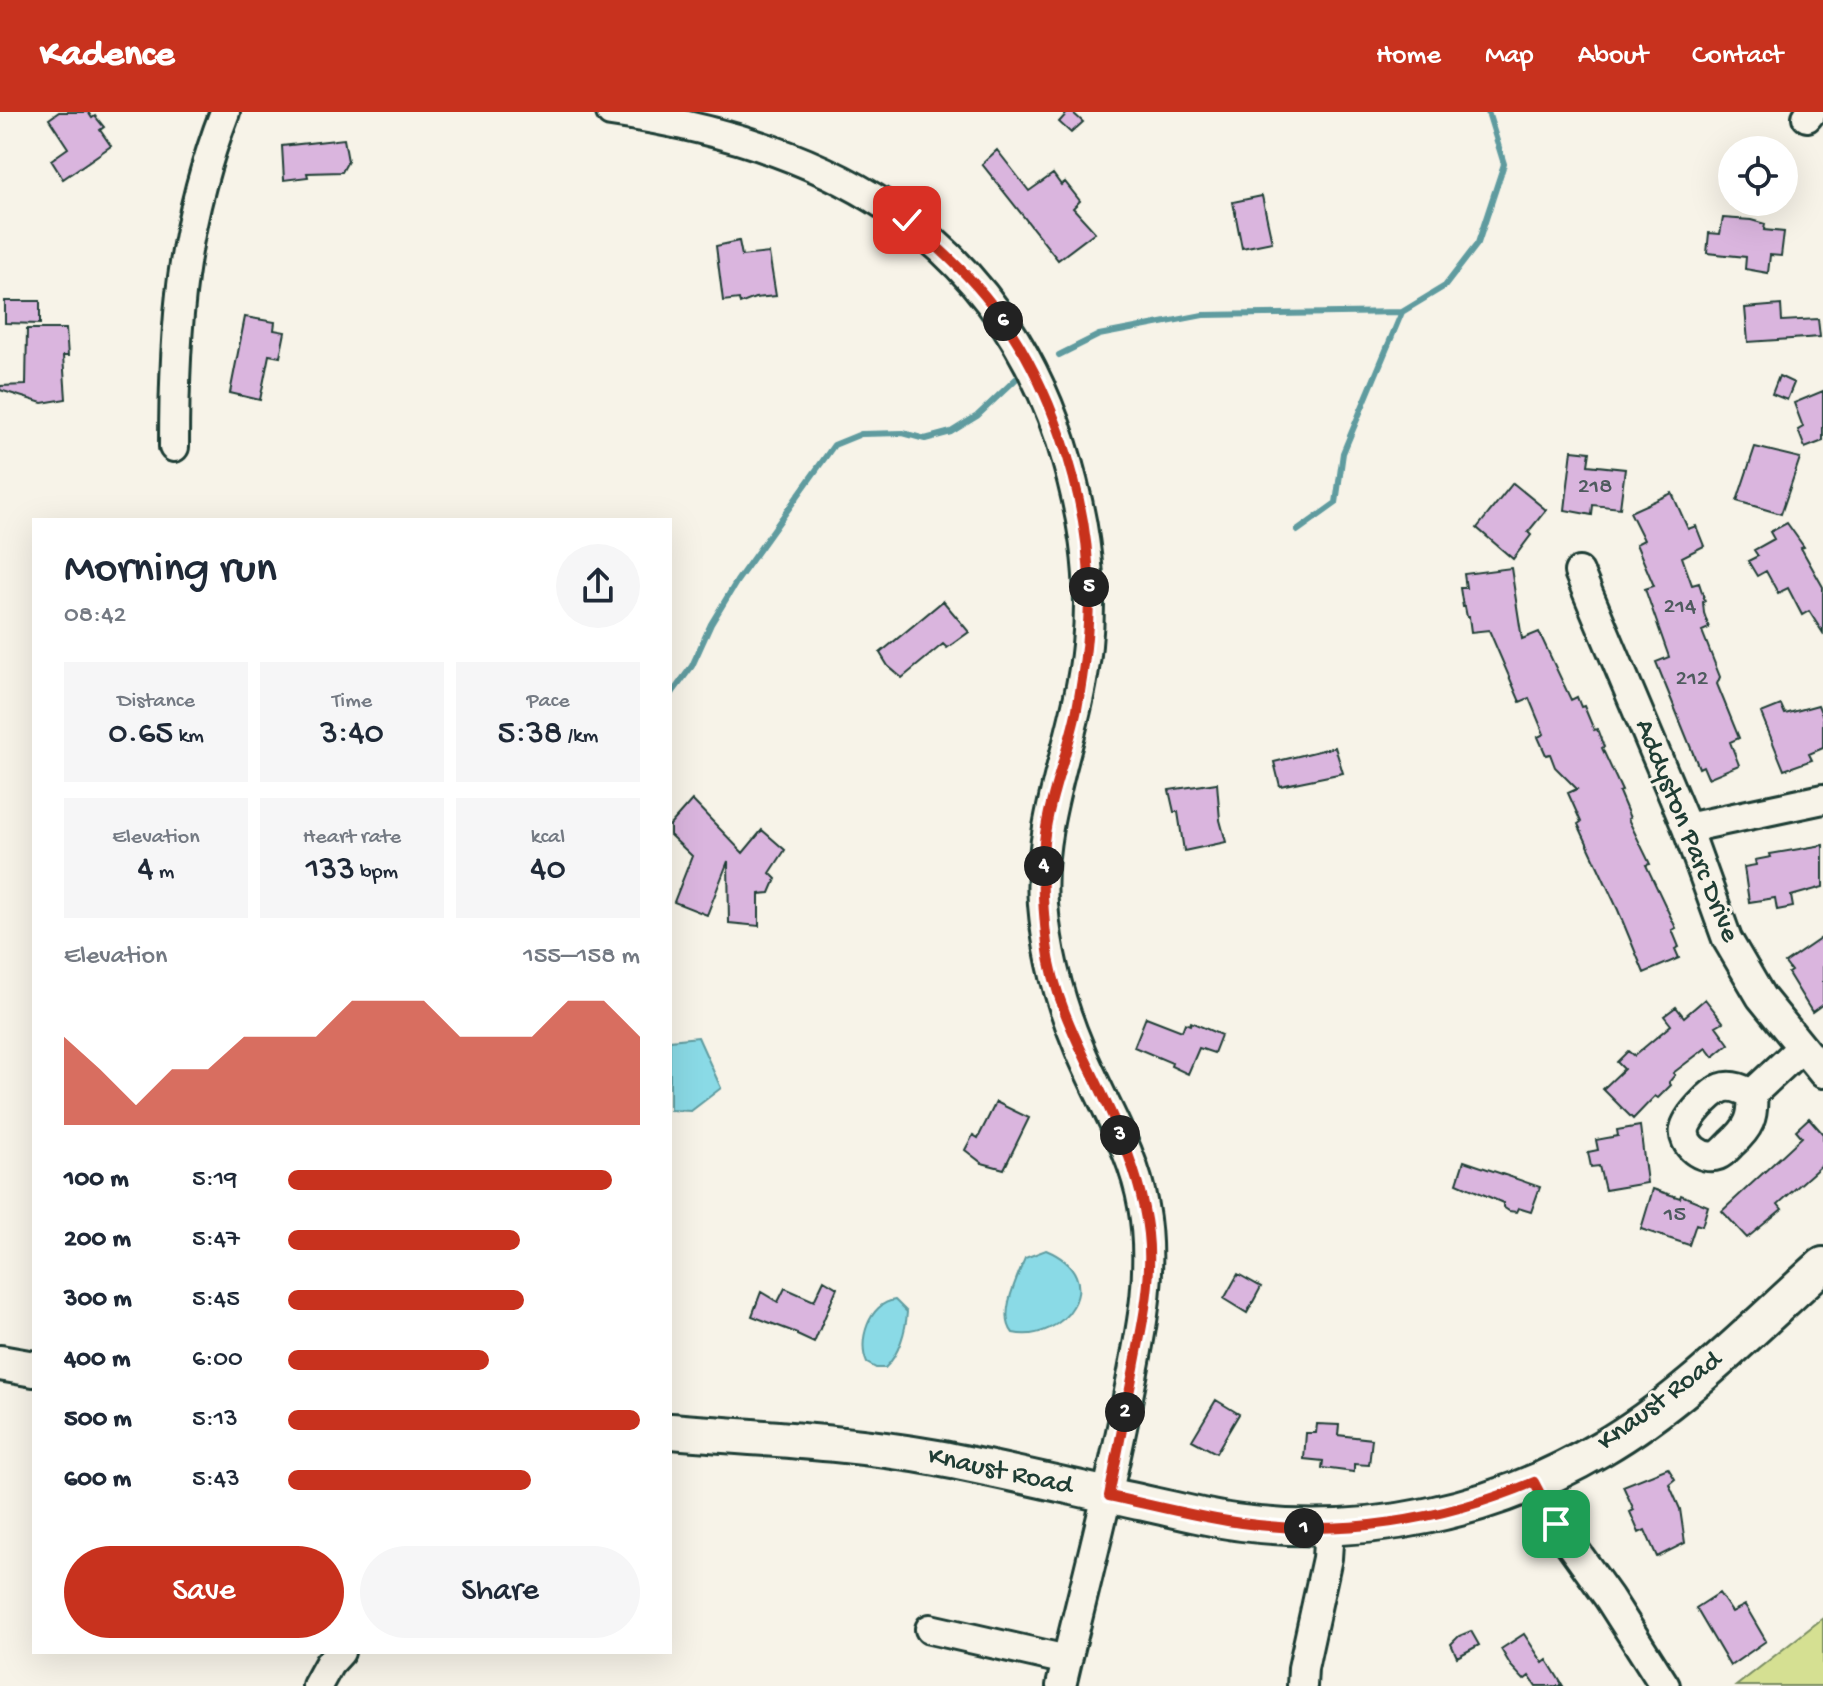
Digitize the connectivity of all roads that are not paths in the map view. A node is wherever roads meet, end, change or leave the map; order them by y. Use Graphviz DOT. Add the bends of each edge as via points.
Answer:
graph roads {
  1 [pos="225,112"];
  2 [pos="611,112"];
  3 [pos="174,447"];
  4 [pos="1579,572"];
  5 [pos="1823,799"];
  6 [pos="1687,828"];
  7 [pos="1801,1048"];
  8 [pos="1823,1073"];
  9 [pos="1752,1094"];
  10 [pos="1823,1265"];
  11 [pos="0,1363"];
  12 [pos="32,1369"];
  13 [pos="672,1431"];
  14 [pos="1534,1482"];
  15 [pos="1109,1496"];
  16 [pos="1329,1528"];
  17 [pos="930,1629"];
  18 [pos="338,1654"];
  19 [pos="1064,1673"];
  20 [pos="317,1686"];
  21 [pos="1302,1686"];
  22 [pos="1665,1686"];
  1 -- 3 [label="street" via="190,226 178,306"];
  2 -- 15 [label="street" via="743,138 800,158 907,220 986,297 1020,344 1053,416 1084,525 1089,592 1076,712 1044,840 1047,946 1079,1049 1127,1152 1143,1203 1150,1265"];
  4 -- 6 [label="street, Addyston Parc Drive"];
  5 -- 6 [label="street"];
  6 -- 7 [label="street, Addyston Parc Drive" via="1727,939 1761,997"];
  7 -- 8 [label="street, Addyston Parc Drive"];
  7 -- 9 [label="street"];
  10 -- 14 [label="main road, Knaust Road" via="1639,1425"];
  11 -- 12 [label="main road"];
  13 -- 15 [label="main road, Knaust Road" via="876,1448"];
  14 -- 16 [label="main road, Knaust Road" via="1444,1512"];
  14 -- 22 [label="street" via="1556,1524"];
  15 -- 16 [label="main road, Knaust Road" via="1241,1523"];
  15 -- 19 [label="street"];
  16 -- 21 [label="street"];
  17 -- 19 [label="street"];
  18 -- 20 [label="street"];
}
